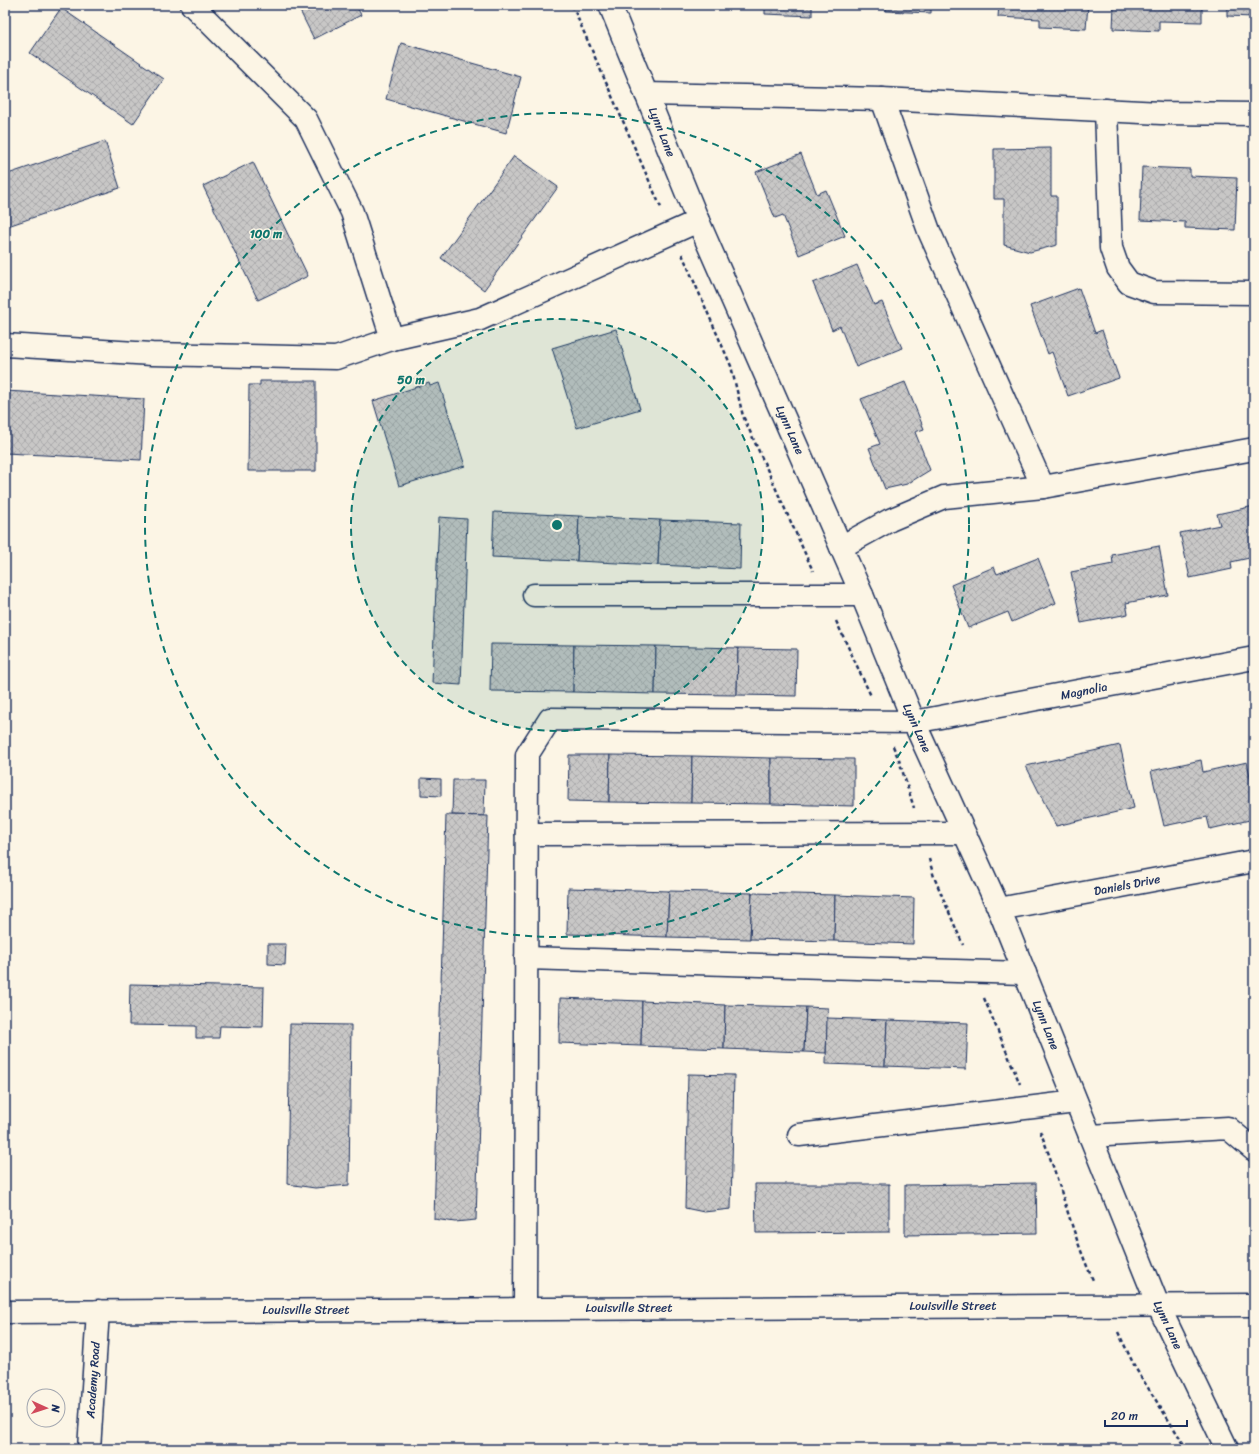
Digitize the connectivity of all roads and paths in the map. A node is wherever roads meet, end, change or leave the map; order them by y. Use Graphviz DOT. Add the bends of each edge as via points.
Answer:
graph roads {
  1 [pos="192,5"];
  2 [pos="610,5"];
  3 [pos="646,94"];
  4 [pos="882,99"];
  5 [pos="1106,110"];
  6 [pos="1254,114"];
  7 [pos="698,221"];
  8 [pos="1254,293"];
  9 [pos="392,339"];
  10 [pos="5,345"];
  11 [pos="1254,449"];
  12 [pos="1043,487"];
  13 [pos="841,547"];
  14 [pos="534,595"];
  15 [pos="862,595"];
  16 [pos="1254,658"];
  17 [pos="914,722"];
  18 [pos="964,833"];
  19 [pos="527,834"];
  20 [pos="1254,861"];
  21 [pos="999,909"];
  22 [pos="526,958"];
  23 [pos="1025,973"];
  24 [pos="1076,1102"];
  25 [pos="799,1135"];
  26 [pos="1090,1136"];
  27 [pos="1254,1150"];
  28 [pos="1158,1305"];
  29 [pos="1254,1305"];
  30 [pos="525,1309"];
  31 [pos="98,1311"];
  32 [pos="5,1312"];
  33 [pos="89,1449"];
  34 [pos="1227,1449"];
  1 -- 9 [label="street" via="306,119 352,212"];
  2 -- 3 [label="street, Lynn Lane"];
  3 -- 4 [label="street"];
  3 -- 7 [label="street, Lynn Lane"];
  4 -- 5 [label="street"];
  4 -- 12 [label="street" via="929,231"];
  5 -- 6 [label="street"];
  5 -- 8 [label="street" via="1111,248 1118,268 1129,283 1154,292"];
  7 -- 9 [label="street" via="480,319"];
  7 -- 13 [label="street, Lynn Lane"];
  9 -- 10 [label="street" via="336,358 152,354"];
  11 -- 12 [label="street"];
  12 -- 13 [label="street" via="944,497 890,520"];
  13 -- 15 [label="street, Lynn Lane"];
  14 -- 15 [label="street"];
  15 -- 17 [label="street, Lynn Lane"];
  16 -- 17 [label="street, Magnolia"];
  17 -- 18 [label="street, Lynn Lane"];
  17 -- 19 [label="street, Magnolia" via="550,720 527,755"];
  18 -- 19 [label="street"];
  18 -- 21 [label="street, Lynn Lane"];
  19 -- 22 [label="street"];
  20 -- 21 [label="street, Daniels Drive"];
  21 -- 23 [label="street, Lynn Lane"];
  22 -- 23 [label="street"];
  22 -- 30 [label="street"];
  23 -- 24 [label="street, Lynn Lane"];
  24 -- 25 [label="street"];
  24 -- 26 [label="street, Lynn Lane"];
  26 -- 27 [label="street" via="1228,1128"];
  26 -- 28 [label="street, Lynn Lane"];
  28 -- 29 [label="street, Louisville Street"];
  28 -- 30 [label="street, Louisville Street"];
  28 -- 34 [label="street, Lynn Lane"];
  30 -- 31 [label="street, Louisville Street"];
  31 -- 32 [label="street, Louisville Street"];
  31 -- 33 [label="street, Academy Road"];
}
